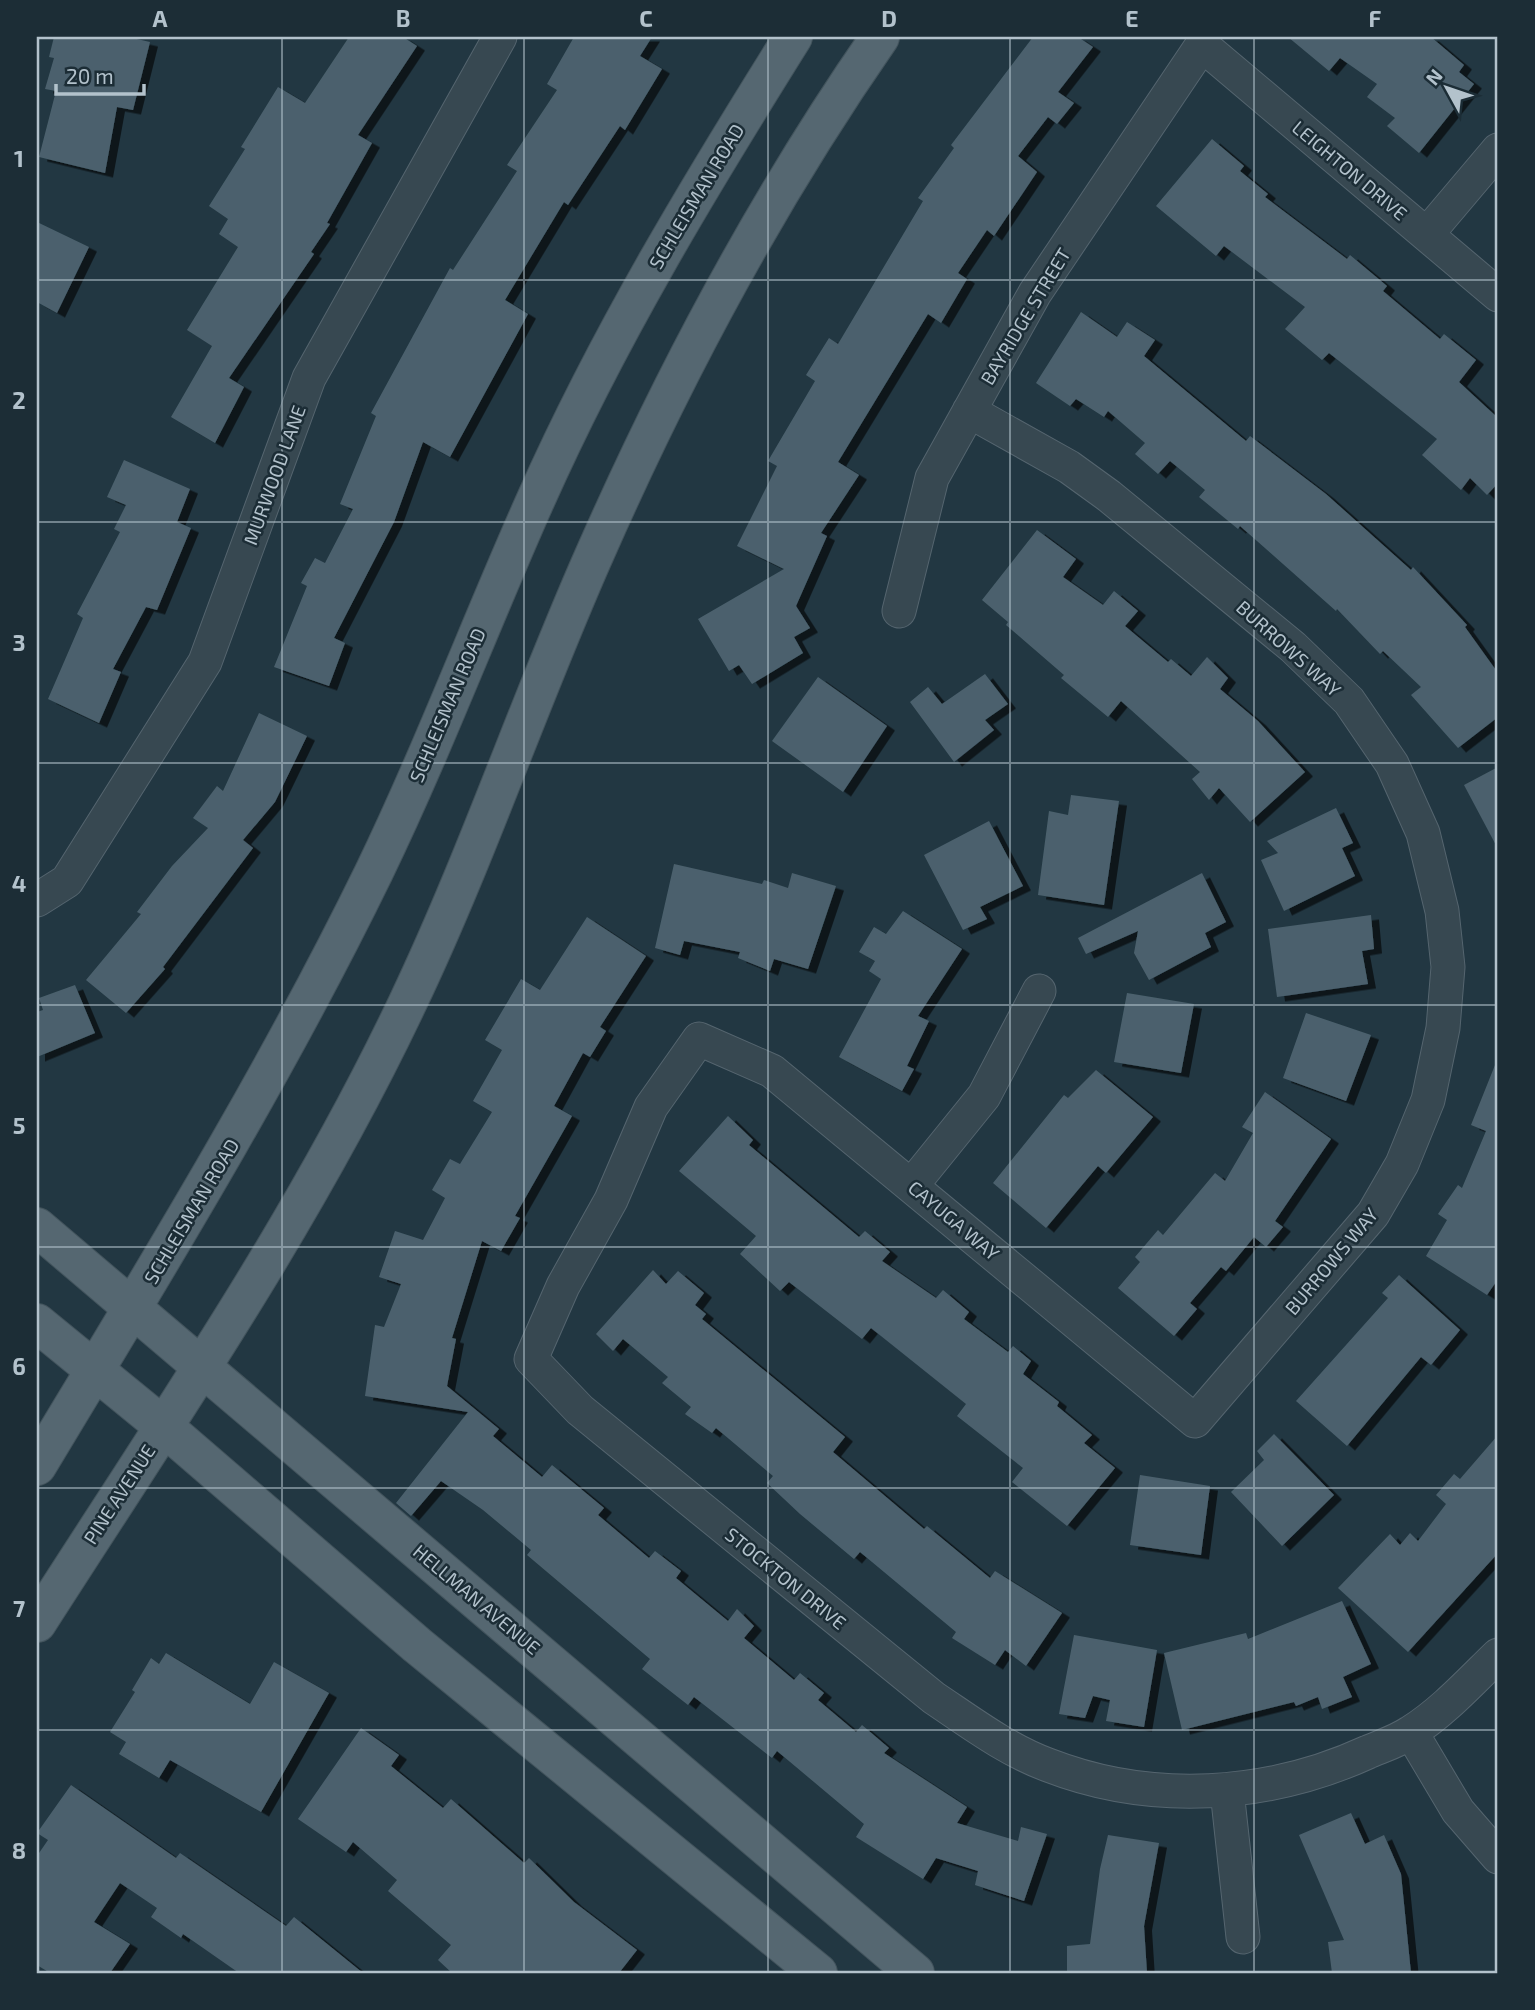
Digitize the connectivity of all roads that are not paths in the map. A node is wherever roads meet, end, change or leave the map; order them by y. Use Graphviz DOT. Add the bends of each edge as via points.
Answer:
graph roads {
  1 [pos="500,37"];
  2 [pos="793,37"];
  3 [pos="880,37"];
  4 [pos="1202,45"];
  5 [pos="1498,150"];
  6 [pos="1427,234"];
  7 [pos="1498,295"];
  8 [pos="969,411"];
  9 [pos="899,611"];
  10 [pos="37,900"];
  11 [pos="1039,991"];
  12 [pos="699,1039"];
  13 [pos="912,1185"];
  14 [pos="37,1227"];
  15 [pos="134,1307"];
  16 [pos="37,1323"];
  17 [pos="202,1366"];
  18 [pos="94,1370"];
  19 [pos="1195,1421"];
  20 [pos="163,1426"];
  21 [pos="37,1466"];
  22 [pos="37,1623"];
  23 [pos="1498,1655"];
  24 [pos="1411,1732"];
  25 [pos="1227,1791"];
  26 [pos="1498,1857"];
  27 [pos="1243,1937"];
  28 [pos="818,1973"];
  29 [pos="915,1973"];
  1 -- 10 [label="street, MURWOOD LANE" via="309,378 205,662 67,881"];
  2 -- 15 [label="main road, SCHLEISMAN ROAD" via="696,191 585,395 377,866 237,1135"];
  3 -- 17 [label="main road" via="788,180 650,432 594,554 408,1003 329,1153"];
  4 -- 6 [label="street, LEIGHTON DRIVE"];
  4 -- 8 [label="street, BAYRIDGE STREET" via="1035,293"];
  5 -- 6 [label="street"];
  6 -- 7 [label="street, LEIGHTON DRIVE"];
  8 -- 9 [label="street, BAYRIDGE STREET" via="932,478"];
  8 -- 19 [label="street, BURROWS WAY" via="1069,467 1109,496 1293,647 1349,701 1392,764 1423,834 1442,911 1448,967 1443,1028 1428,1100 1402,1164 1373,1213"];
  11 -- 13 [label="street" via="984,1096"];
  12 -- 13 [label="street, CAYUGA WAY" via="772,1071"];
  12 -- 25 [label="street, STOCKTON DRIVE" via="651,1107 611,1200 531,1359 580,1410 923,1689 991,1736 1046,1765 1106,1783"];
  13 -- 19 [label="street, CAYUGA WAY"];
  14 -- 15 [label="main road, HELLMAN AVENUE"];
  15 -- 17 [label="main road, HELLMAN AVENUE"];
  15 -- 18 [label="main road, SCHLEISMAN ROAD"];
  16 -- 18 [label="main road"];
  17 -- 20 [label="main road, PINE AVENUE"];
  17 -- 29 [label="main road, HELLMAN AVENUE"];
  18 -- 20 [label="main road"];
  18 -- 21 [label="main road"];
  20 -- 22 [label="main road, PINE AVENUE"];
  20 -- 28 [label="main road" via="417,1645"];
  23 -- 24 [label="street"];
  24 -- 25 [label="street, STOCKTON DRIVE" via="1341,1764 1275,1784"];
  24 -- 26 [label="street" via="1458,1811"];
  25 -- 27 [label="street"];
}
